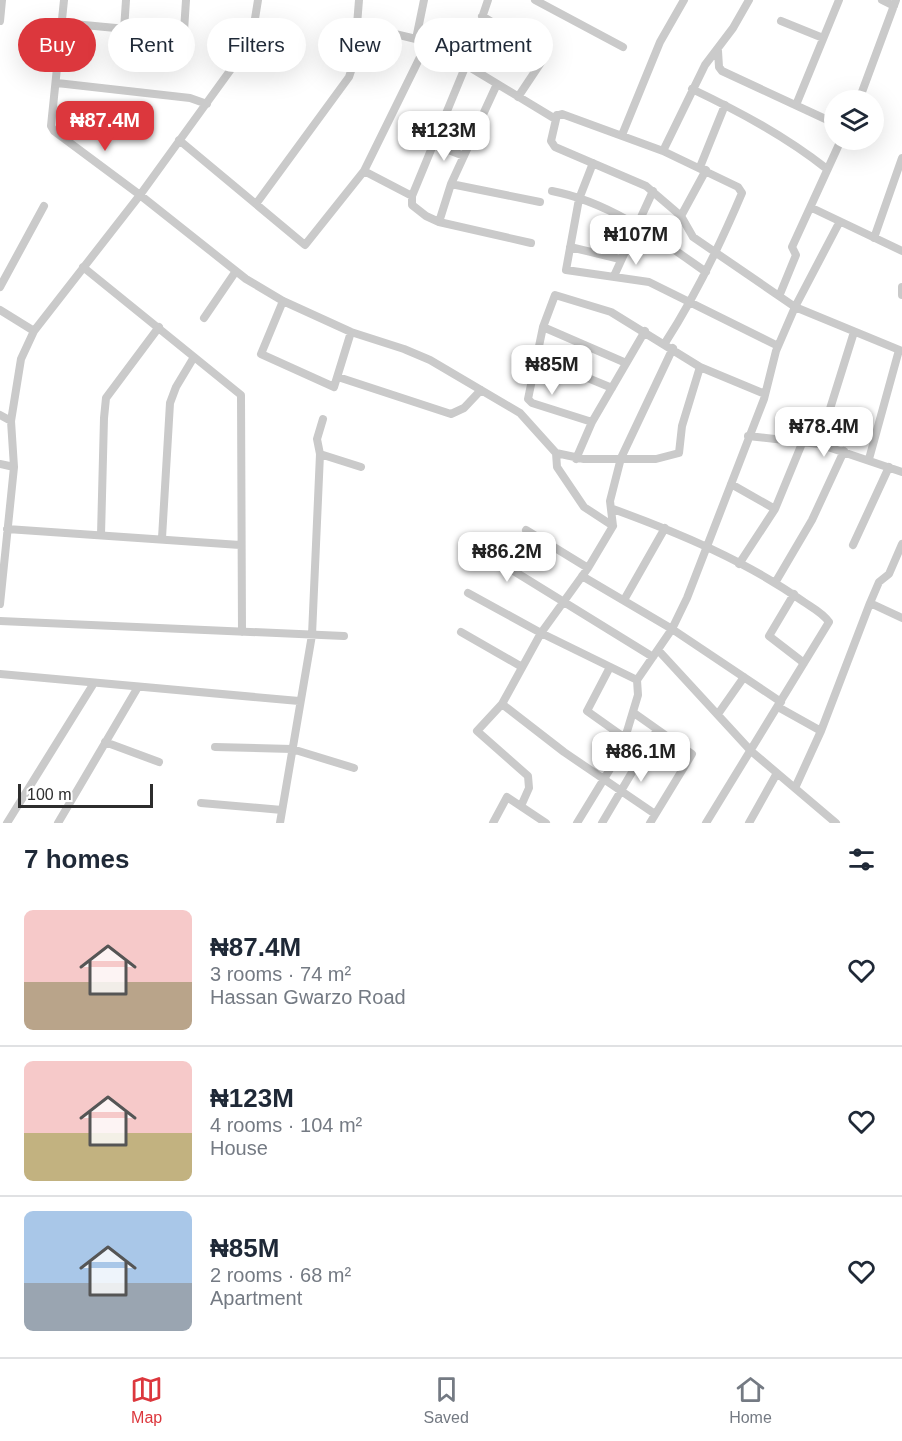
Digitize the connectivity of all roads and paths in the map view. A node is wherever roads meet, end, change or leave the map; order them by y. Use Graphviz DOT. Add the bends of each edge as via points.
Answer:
graph roads {
  1 [pos="2,0"];
  2 [pos="64,0"];
  3 [pos="126,0"];
  4 [pos="186,0"];
  5 [pos="258,0"];
  6 [pos="359,0"];
  7 [pos="424,0"];
  8 [pos="488,0"];
  9 [pos="535,0"];
  10 [pos="684,0"];
  11 [pos="748,0"];
  12 [pos="839,0"];
  13 [pos="882,0"];
  14 [pos="895,3"];
  15 [pos="482,16"];
  16 [pos="63,18"];
  17 [pos="125,18"];
  18 [pos="185,18"];
  19 [pos="358,18"];
  20 [pos="420,18"];
  21 [pos="0,21"];
  22 [pos="782,21"];
  23 [pos="823,38"];
  24 [pos="623,47"];
  25 [pos="718,51"];
  26 [pos="414,69"];
  27 [pos="58,72"];
  28 [pos="350,72"];
  29 [pos="463,72"];
  30 [pos="477,72"];
  31 [pos="57,83"];
  32 [pos="497,84"];
  33 [pos="692,89"];
  34 [pos="863,90"];
  35 [pos="518,97"];
  36 [pos="207,104"];
  37 [pos="724,105"];
  38 [pos="796,105"];
  39 [pos="554,116"];
  40 [pos="824,118"];
  41 [pos="622,135"];
  42 [pos="179,140"];
  43 [pos="433,144"];
  44 [pos="836,150"];
  45 [pos="663,151"];
  46 [pos="464,156"];
  47 [pos="902,158"];
  48 [pos="593,163"];
  49 [pos="703,168"];
  50 [pos="827,170"];
  51 [pos="364,171"];
  52 [pos="452,184"];
  53 [pos="552,191"];
  54 [pos="653,191"];
  55 [pos="140,195"];
  56 [pos="412,196"];
  57 [pos="579,199"];
  58 [pos="540,202"];
  59 [pos="256,204"];
  60 [pos="44,206"];
  61 [pos="812,208"];
  62 [pos="681,216"];
  63 [pos="439,222"];
  64 [pos="636,223"];
  65 [pos="839,223"];
  66 [pos="874,238"];
  67 [pos="531,243"];
  68 [pos="570,247"];
  69 [pos="902,251"];
  70 [pos="716,253"];
  71 [pos="620,259"];
  72 [pos="83,267"];
  73 [pos="236,271"];
  74 [pos="706,272"];
  75 [pos="614,276"];
  76 [pos="0,287"];
  77 [pos="902,287"];
  78 [pos="780,294"];
  79 [pos="902,295"];
  80 [pos="283,301"];
  81 [pos="690,304"];
  82 [pos="795,306"];
  83 [pos="0,310"];
  84 [pos="204,318"];
  85 [pos="159,327"];
  86 [pos="543,327"];
  87 [pos="33,331"];
  88 [pos="645,331"];
  89 [pos="351,332"];
  90 [pos="854,332"];
  91 [pos="665,343"];
  92 [pos="778,346"];
  93 [pos="673,348"];
  94 [pos="901,351"];
  95 [pos="194,357"];
  96 [pos="537,357"];
  97 [pos="626,363"];
  98 [pos="700,367"];
  99 [pos="338,377"];
  100 [pos="612,388"];
  101 [pos="481,390"];
  102 [pos="765,394"];
  103 [pos="0,414"];
  104 [pos="323,419"];
  105 [pos="11,421"];
  106 [pos="592,422"];
  107 [pos="748,436"];
  108 [pos="803,441"];
  109 [pos="819,444"];
  110 [pos="844,451"];
  111 [pos="556,453"];
  112 [pos="320,454"];
  113 [pos="621,458"];
  114 [pos="576,459"];
  115 [pos="869,459"];
  116 [pos="0,464"];
  117 [pos="14,467"];
  118 [pos="361,467"];
  119 [pos="889,467"];
  120 [pos="902,472"];
  121 [pos="731,484"];
  122 [pos="613,509"];
  123 [pos="775,509"];
  124 [pos="612,526"];
  125 [pos="665,528"];
  126 [pos="7,529"];
  127 [pos="526,530"];
  128 [pos="101,535"];
  129 [pos="162,538"];
  130 [pos="465,541"];
  131 [pos="3,542"];
  132 [pos="902,544"];
  133 [pos="240,545"];
  134 [pos="853,545"];
  135 [pos="707,548"];
  136 [pos="739,564"];
  137 [pos="588,568"];
  138 [pos="582,576"];
  139 [pos="775,583"];
  140 [pos="468,593"];
  141 [pos="794,594"];
  142 [pos="624,600"];
  143 [pos="562,603"];
  144 [pos="870,603"];
  145 [pos="0,604"];
  146 [pos="902,618"];
  147 [pos="0,621"];
  148 [pos="672,629"];
  149 [pos="242,632"];
  150 [pos="461,632"];
  151 [pos="541,633"];
  152 [pos="312,634"];
  153 [pos="344,636"];
  154 [pos="655,653"];
  155 [pos="804,663"];
  156 [pos="522,667"];
  157 [pos="610,667"];
  158 [pos="0,674"];
  159 [pos="744,677"];
  160 [pos="637,680"];
  161 [pos="94,683"];
  162 [pos="138,687"];
  163 [pos="299,701"];
  164 [pos="502,704"];
  165 [pos="780,704"];
  166 [pos="634,713"];
  167 [pos="718,714"];
  168 [pos="657,730"];
  169 [pos="821,731"];
  170 [pos="626,738"];
  171 [pos="105,742"];
  172 [pos="215,747"];
  173 [pos="292,749"];
  174 [pos="751,751"];
  175 [pos="618,756"];
  176 [pos="159,762"];
  177 [pos="635,767"];
  178 [pos="354,768"];
  179 [pos="777,773"];
  180 [pos="602,779"];
  181 [pos="795,788"];
  182 [pos="620,792"];
  183 [pos="201,803"];
  184 [pos="520,806"];
  185 [pos="282,810"];
  186 [pos="655,814"];
  187 [pos="7,823"];
  188 [pos="58,823"];
  189 [pos="280,823"];
  190 [pos="493,823"];
  191 [pos="546,823"];
  192 [pos="577,823"];
  193 [pos="602,823"];
  194 [pos="650,823"];
  195 [pos="706,823"];
  196 [pos="749,823"];
  197 [pos="836,823"];
  1 -- 21 [label="street"];
  2 -- 16 [label="street"];
  3 -- 17 [label="street"];
  4 -- 18 [label="street"];
  5 -- 36 [label="street" via="246,47"];
  6 -- 19 [label="street"];
  7 -- 20 [label="street"];
  8 -- 15 [label="street"];
  9 -- 24 [label="street"];
  10 -- 41 [label="street" via="660,42"];
  11 -- 25 [label="street"];
  12 -- 23 [label="street"];
  13 -- 14 [label="street"];
  14 -- 34 [label="street"];
  15 -- 35 [label="street" via="546,55"];
  22 -- 23 [label="street"];
  23 -- 38 [label="street"];
  25 -- 33 [label="street"];
  25 -- 38 [label="street" via="722,71"];
  26 -- 51 [label="street"];
  27 -- 31 [label="street"];
  28 -- 59 [label="street"];
  29 -- 43 [label="street"];
  30 -- 32 [label="street"];
  31 -- 36 [label="street" via="190,98"];
  31 -- 55 [label="street" via="51,126"];
  32 -- 35 [label="street"];
  32 -- 46 [label="street"];
  33 -- 37 [label="street"];
  33 -- 45 [label="street"];
  35 -- 39 [label="street"];
  36 -- 42 [label="street"];
  37 -- 49 [label="street"];
  37 -- 50 [label="street" via="788,140"];
  38 -- 40 [label="street"];
  39 -- 41 [label="street" via="562,114"];
  39 -- 48 [label="street" via="552,144"];
  41 -- 45 [label="street"];
  42 -- 55 [label="street"];
  42 -- 59 [label="street"];
  43 -- 46 [label="street"];
  43 -- 56 [label="street"];
  44 -- 50 [label="street"];
  45 -- 49 [label="street"];
  46 -- 52 [label="street"];
  47 -- 66 [label="street"];
  48 -- 54 [label="street"];
  48 -- 57 [label="street"];
  49 -- 62 [label="street"];
  49 -- 70 [label="street" via="742,193"];
  50 -- 61 [label="street"];
  51 -- 56 [label="street"];
  51 -- 59 [label="street" via="305,245"];
  52 -- 58 [label="street"];
  52 -- 63 [label="street"];
  53 -- 57 [label="street"];
  54 -- 62 [label="street"];
  54 -- 64 [label="street"];
  55 -- 72 [label="street"];
  55 -- 73 [label="street"];
  56 -- 63 [label="street" via="412,205 418,211"];
  57 -- 64 [label="street"];
  57 -- 68 [label="street"];
  60 -- 76 [label="street"];
  61 -- 65 [label="street"];
  61 -- 78 [label="street" via="792,247 796,255"];
  62 -- 70 [label="street" via="693,237"];
  63 -- 67 [label="street"];
  64 -- 71 [label="street"];
  64 -- 74 [label="street"];
  65 -- 66 [label="street"];
  65 -- 82 [label="street"];
  66 -- 69 [label="street"];
  68 -- 71 [label="street"];
  68 -- 75 [label="street" via="566,270"];
  70 -- 74 [label="street"];
  70 -- 78 [label="street"];
  71 -- 75 [label="street"];
  72 -- 85 [label="street"];
  72 -- 87 [label="street"];
  73 -- 80 [label="street"];
  73 -- 84 [label="street"];
  74 -- 81 [label="street"];
  75 -- 81 [label="street" via="649,282"];
  77 -- 79 [label="street"];
  78 -- 82 [label="street"];
  80 -- 89 [label="street"];
  80 -- 99 [label="street" via="261,355 333,387"];
  81 -- 91 [label="street"];
  81 -- 92 [label="street"];
  82 -- 90 [label="street"];
  82 -- 92 [label="street"];
  83 -- 87 [label="street"];
  85 -- 95 [label="street"];
  85 -- 128 [label="street" via="106,398"];
  86 -- 88 [label="street" via="558,294 611,312"];
  86 -- 96 [label="street"];
  86 -- 97 [label="street"];
  87 -- 105 [label="street" via="21,359"];
  88 -- 91 [label="street"];
  88 -- 97 [label="street"];
  89 -- 99 [label="street"];
  89 -- 101 [label="street" via="413,352"];
  90 -- 94 [label="street"];
  90 -- 109 [label="street"];
  91 -- 93 [label="street"];
  92 -- 102 [label="street"];
  93 -- 98 [label="street"];
  93 -- 113 [label="street"];
  94 -- 115 [label="street"];
  95 -- 129 [label="street" via="171,403"];
  95 -- 133 [label="street" via="241,395"];
  96 -- 100 [label="street"];
  96 -- 106 [label="street" via="530,402"];
  97 -- 100 [label="street"];
  98 -- 102 [label="street"];
  98 -- 113 [label="street" via="682,426 679,453 656,459"];
  99 -- 101 [label="street" via="451,414 464,408"];
  100 -- 106 [label="street"];
  101 -- 111 [label="street" via="520,413"];
  102 -- 107 [label="street"];
  103 -- 105 [label="street"];
  104 -- 112 [label="street" via="317,439"];
  105 -- 117 [label="street"];
  106 -- 114 [label="street"];
  107 -- 108 [label="street"];
  107 -- 121 [label="street"];
  108 -- 109 [label="street"];
  108 -- 123 [label="street"];
  109 -- 110 [label="street"];
  110 -- 115 [label="street"];
  110 -- 139 [label="street" via="812,520"];
  111 -- 114 [label="street"];
  111 -- 124 [label="street" via="557,467 584,507"];
  112 -- 118 [label="street"];
  112 -- 152 [label="street"];
  113 -- 114 [label="street"];
  113 -- 122 [label="street" via="610,501"];
  115 -- 119 [label="street"];
  116 -- 117 [label="street"];
  117 -- 126 [label="street"];
  119 -- 120 [label="street"];
  119 -- 134 [label="street"];
  121 -- 123 [label="street"];
  121 -- 135 [label="street"];
  122 -- 124 [label="street"];
  122 -- 125 [label="street"];
  123 -- 136 [label="street"];
  124 -- 137 [label="street"];
  125 -- 135 [label="street"];
  125 -- 142 [label="street"];
  126 -- 128 [label="street"];
  126 -- 131 [label="street"];
  127 -- 137 [label="street"];
  128 -- 129 [label="street"];
  129 -- 133 [label="street"];
  130 -- 143 [label="street"];
  131 -- 145 [label="street"];
  132 -- 144 [label="street"];
  133 -- 149 [label="street"];
  135 -- 136 [label="street"];
  135 -- 148 [label="street"];
  136 -- 139 [label="street"];
  137 -- 138 [label="street"];
  138 -- 142 [label="street"];
  138 -- 143 [label="street"];
  139 -- 141 [label="street"];
  140 -- 151 [label="street"];
  141 -- 155 [label="street" via="769,636"];
  141 -- 155 [label="street" via="829,621"];
  142 -- 148 [label="street"];
  143 -- 151 [label="street"];
  143 -- 154 [label="street"];
  144 -- 146 [label="street"];
  144 -- 169 [label="street"];
  147 -- 149 [label="street"];
  148 -- 154 [label="street"];
  148 -- 159 [label="street"];
  149 -- 152 [label="street"];
  150 -- 156 [label="street"];
  151 -- 156 [label="street"];
  151 -- 157 [label="street"];
  152 -- 153 [label="street"];
  152 -- 163 [label="street"];
  154 -- 160 [label="street"];
  154 -- 167 [label="street"];
  155 -- 165 [label="street"];
  156 -- 164 [label="street"];
  157 -- 160 [label="street"];
  157 -- 170 [label="street" via="587,714"];
  158 -- 161 [label="street"];
  159 -- 165 [label="street"];
  159 -- 167 [label="street"];
  160 -- 166 [label="street"];
  161 -- 162 [label="street"];
  161 -- 187 [label="street"];
  162 -- 163 [label="street"];
  162 -- 171 [label="street"];
  163 -- 173 [label="street"];
  164 -- 180 [label="street"];
  164 -- 184 [label="street" via="477,731 528,776 529,788"];
  165 -- 169 [label="street"];
  165 -- 174 [label="street"];
  166 -- 168 [label="street"];
  166 -- 170 [label="street"];
  167 -- 174 [label="street"];
  168 -- 177 [label="street"];
  168 -- 186 [label="street" via="692,757"];
  169 -- 181 [label="street"];
  170 -- 175 [label="street"];
  171 -- 176 [label="street"];
  171 -- 188 [label="street"];
  172 -- 173 [label="street"];
  173 -- 178 [label="street"];
  173 -- 185 [label="street"];
  174 -- 179 [label="street"];
  174 -- 195 [label="street"];
  175 -- 177 [label="street"];
  175 -- 180 [label="street"];
  177 -- 182 [label="street"];
  179 -- 181 [label="street"];
  179 -- 196 [label="street"];
  180 -- 182 [label="street"];
  180 -- 192 [label="street"];
  181 -- 197 [label="street"];
  182 -- 186 [label="street"];
  182 -- 193 [label="street"];
  183 -- 185 [label="street"];
  184 -- 190 [label="street" via="505,797"];
  184 -- 191 [label="street"];
  185 -- 189 [label="street"];
  186 -- 194 [label="street"];
}
